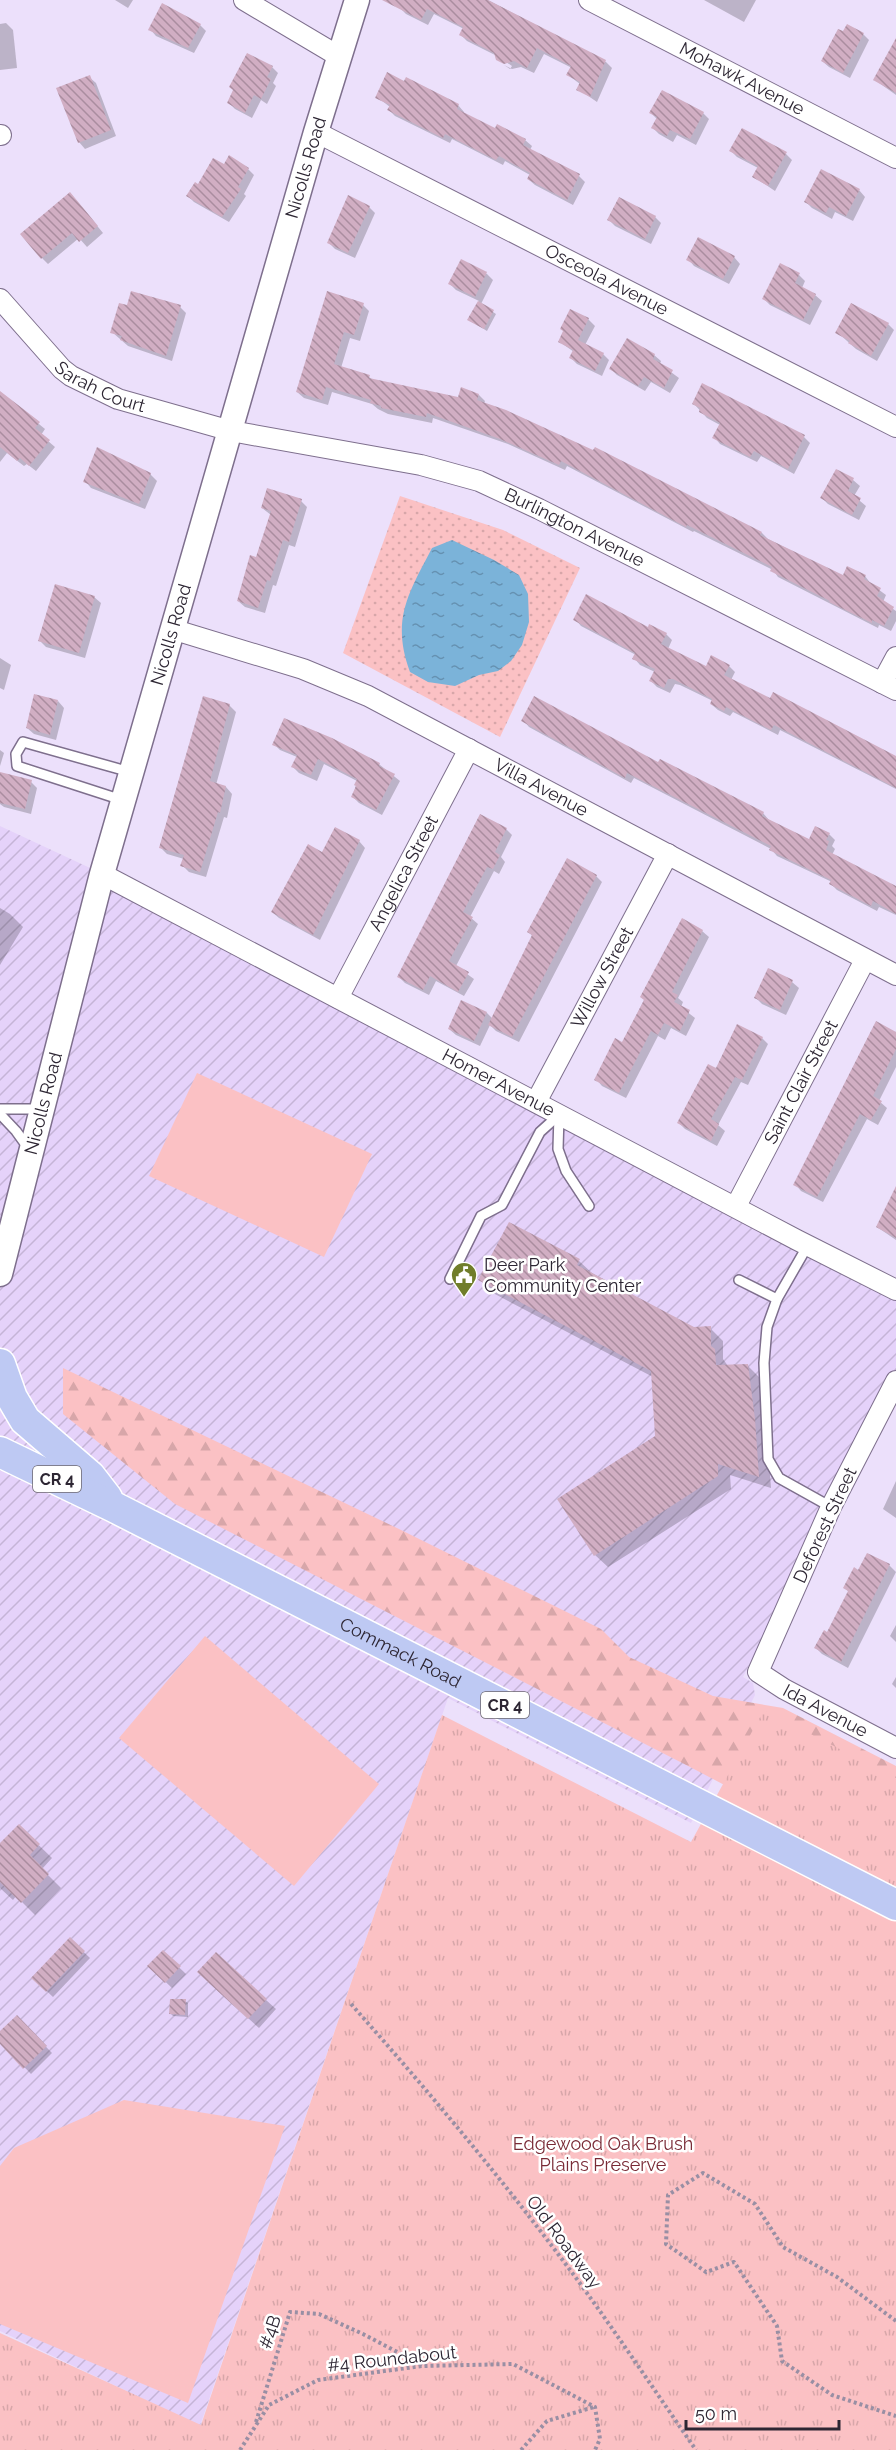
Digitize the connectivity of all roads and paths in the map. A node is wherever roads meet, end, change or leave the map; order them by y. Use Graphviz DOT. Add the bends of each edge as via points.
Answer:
graph roads {
  1 [pos="244,0"];
  2 [pos="357,0"];
  3 [pos="589,0"];
  4 [pos="340,57"];
  5 [pos="316,132"];
  6 [pos="896,159"];
  7 [pos="0,299"];
  8 [pos="896,427"];
  9 [pos="231,431"];
  10 [pos="174,630"];
  11 [pos="896,657"];
  12 [pos="889,687"];
  13 [pos="469,748"];
  14 [pos="133,772"];
  15 [pos="124,800"];
  16 [pos="668,854"];
  17 [pos="102,874"];
  18 [pos="865,960"];
  19 [pos="896,975"];
  20 [pos="338,998"];
  21 [pos="536,1102"];
  22 [pos="42,1108"];
  23 [pos="0,1109"];
  24 [pos="0,1114"];
  25 [pos="560,1114"];
  26 [pos="31,1152"];
  27 [pos="589,1206"];
  28 [pos="736,1206"];
  29 [pos="808,1245"];
  30 [pos="0,1274"];
  31 [pos="450,1279"];
  32 [pos="739,1280"];
  33 [pos="896,1290"];
  34 [pos="777,1299"];
  35 [pos="0,1364"];
  36 [pos="896,1381"];
  37 [pos="0,1452"];
  38 [pos="114,1507"];
  39 [pos="831,1507"];
  40 [pos="758,1672"];
  41 [pos="896,1748"];
  42 [pos="896,1905"];
  43 [pos="351,2004"];
  44 [pos="896,2320"];
  45 [pos="422,2366"];
  46 [pos="595,2407"];
  47 [pos="896,2416"];
  48 [pos="254,2429"];
  49 [pos="240,2450"];
  50 [pos="521,2450"];
  51 [pos="595,2450"];
  52 [pos="696,2450"];
  1 -- 4 [label="street"];
  2 -- 4 [label="street, Nicolls Road"];
  3 -- 6 [label="street, Mohawk Avenue"];
  4 -- 5 [label="street, Nicolls Road"];
  5 -- 8 [label="street, Osceola Avenue"];
  5 -- 9 [label="street, Nicolls Road"];
  7 -- 9 [label="street, Sarah Court" via="71,376 118,399"];
  9 -- 10 [label="street, Nicolls Road"];
  9 -- 12 [label="street, Burlington Avenue" via="422,465 479,481"];
  10 -- 13 [label="street, Villa Avenue" via="303,669 368,696"];
  10 -- 14 [label="street, Nicolls Road"];
  11 -- 12 [label="street"];
  13 -- 16 [label="street, Villa Avenue"];
  13 -- 20 [label="street, Angelica Street"];
  14 -- 15 [label="street, Nicolls Road"];
  14 -- 15 [label="lane" via="23,742 16,754 17,766"];
  15 -- 17 [label="street, Nicolls Road"];
  16 -- 18 [label="street, Villa Avenue"];
  16 -- 21 [label="street, Willow Street"];
  17 -- 20 [label="street, Homer Avenue"];
  17 -- 22 [label="street, Nicolls Road"];
  18 -- 19 [label="street, Villa Avenue"];
  18 -- 28 [label="street, Saint Clair Street"];
  20 -- 21 [label="street, Homer Avenue"];
  21 -- 25 [label="street, Homer Avenue"];
  22 -- 23 [label="lane"];
  22 -- 26 [label="street, Nicolls Road"];
  24 -- 26 [label="lane"];
  25 -- 27 [label="lane" via="558,1149 566,1171"];
  25 -- 28 [label="street, Homer Avenue"];
  25 -- 31 [label="lane" via="540,1132 502,1205 481,1216"];
  26 -- 30 [label="street, Nicolls Road"];
  28 -- 29 [label="street, Homer Avenue"];
  29 -- 33 [label="street, Homer Avenue"];
  29 -- 34 [label="lane"];
  32 -- 34 [label="lane"];
  34 -- 39 [label="lane" via="767,1327 764,1363 768,1459 779,1478"];
  35 -- 38 [label="main road" via="25,1420 90,1476"];
  36 -- 39 [label="street, Deforest Street"];
  37 -- 38 [label="main road, Commack Road / CR 4"];
  38 -- 42 [label="main road, Commack Road / CR 4"];
  39 -- 40 [label="street, Deforest Street"];
  40 -- 41 [label="street, Ida Avenue"];
  43 -- 52 [label="path, Old Roadway" via="425,2087 564,2263"];
  44 -- 47 [label="path" via="837,2277 783,2247 755,2204 703,2173 668,2195 666,2244 706,2272 734,2262 777,2326 782,2361 832,2395"];
  45 -- 46 [label="path, #4 Roundabout" via="513,2364"];
  45 -- 48 [label="path, #4 Roundabout" via="318,2380 268,2405"];
  45 -- 48 [label="path, #4B" via="319,2314 290,2312"];
  46 -- 50 [label="path" via="547,2421"];
  46 -- 51 [label="path" via="600,2439"];
  48 -- 49 [label="path, #4 Roundabout"];
}
